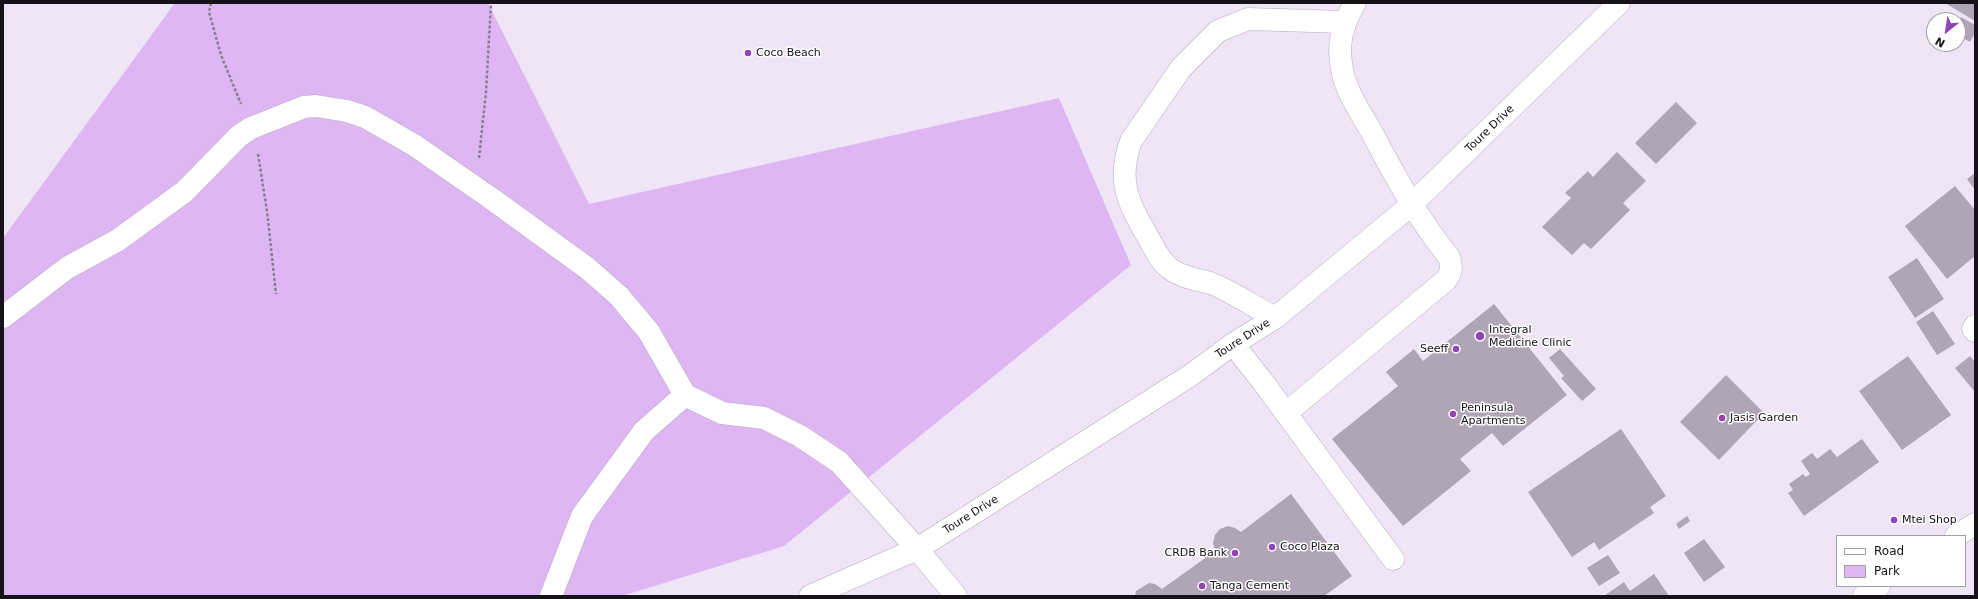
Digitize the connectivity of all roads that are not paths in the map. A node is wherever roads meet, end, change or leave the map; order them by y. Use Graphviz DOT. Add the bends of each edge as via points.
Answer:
graph roads {
  1 [pos="1355,3"];
  2 [pos="1619,3"];
  3 [pos="1344,22"];
  4 [pos="1411,205"];
  5 [pos="3,317"];
  6 [pos="1275,318"];
  7 [pos="1975,326"];
  8 [pos="1975,331"];
  9 [pos="1233,344"];
  10 [pos="685,395"];
  11 [pos="1286,413"];
  12 [pos="1975,524"];
  13 [pos="1958,535"];
  14 [pos="917,549"];
  15 [pos="1393,559"];
  16 [pos="1878,587"];
  17 [pos="551,596"];
  18 [pos="810,596"];
  19 [pos="956,596"];
  20 [pos="1864,596"];
  1 -- 3 [label="street"];
  2 -- 4 [label="street, Toure Drive"];
  3 -- 4 [label="street" via="1340,44 1342,70 1352,98"];
  3 -- 6 [label="street" via="1248,19 1218,31 1181,68 1131,141 1126,154 1126,196 1160,258 1171,270 1182,276 1219,287"];
  4 -- 6 [label="street, Toure Drive"];
  4 -- 11 [label="street" via="1449,257 1451,273 1446,280"];
  5 -- 10 [label="street" via="67,268 118,240 184,192 239,136 251,128 304,107 316,106 365,117 414,145 587,268 619,296 649,332"];
  6 -- 9 [label="street, Toure Drive"];
  7 -- 8 [label="street"];
  9 -- 11 [label="street"];
  9 -- 14 [label="street, Toure Drive" via="1191,374"];
  10 -- 14 [label="street" via="722,414 764,418 800,436 839,462"];
  10 -- 17 [label="street" via="644,431 582,516"];
  11 -- 15 [label="street"];
  12 -- 13 [label="street"];
  14 -- 18 [label="street, Toure Drive"];
  14 -- 19 [label="street"];
  16 -- 20 [label="street"];
}
